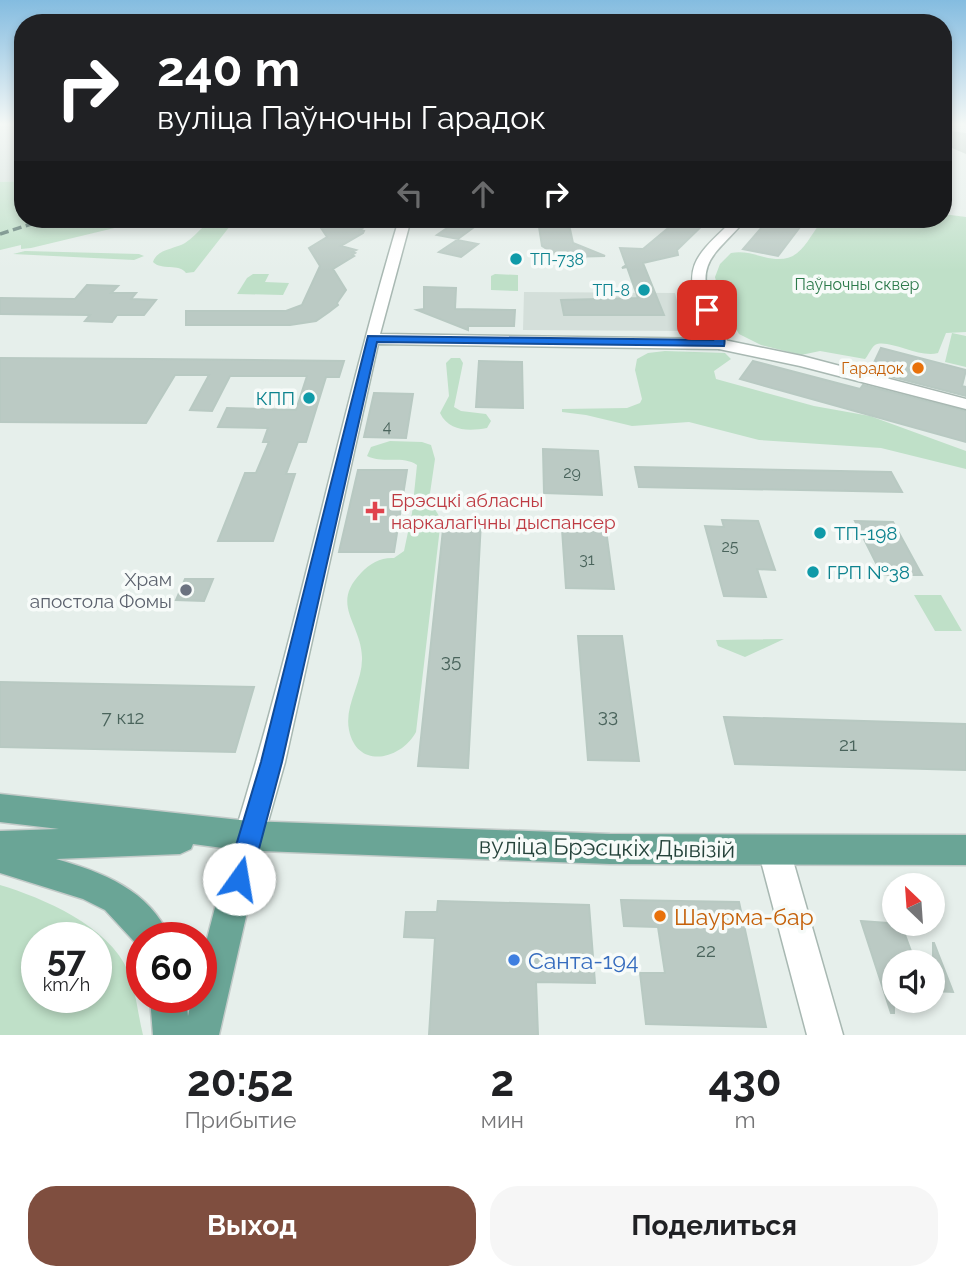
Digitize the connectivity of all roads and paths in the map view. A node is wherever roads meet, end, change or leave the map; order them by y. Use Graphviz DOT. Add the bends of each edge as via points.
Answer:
graph roads {
  1 [pos="403,228"];
  2 [pos="731,228"];
  3 [pos="372,339"];
  4 [pos="719,344"];
  5 [pos="966,404"];
  6 [pos="0,808"];
  7 [pos="249,836"];
  8 [pos="0,846"];
  9 [pos="774,850"];
  10 [pos="966,850"];
  11 [pos="0,858"];
  12 [pos="139,922"];
  13 [pos="169,1013"];
  14 [pos="171,1035"];
  15 [pos="201,1035"];
  16 [pos="825,1035"];
  1 -- 3 [label="street"];
  2 -- 4 [label="street" via="704,256 696,276"];
  3 -- 4 [label="street"];
  3 -- 7 [label="street" via="271,762"];
  4 -- 5 [label="street"];
  6 -- 7 [label="main road, вуліца Брэсцкіх Дывізій"];
  7 -- 8 [label="main road, вуліца Брэсцкіх Дывізій"];
  7 -- 9 [label="main road, вуліца Брэсцкіх Дывізій"];
  7 -- 15 [label="main road"];
  9 -- 10 [label="main road, вуліца Брэсцкіх Дывізій"];
  9 -- 16 [label="street"];
  11 -- 12 [label="main road" via="88,884 117,898"];
  13 -- 14 [label="main road"];
}
